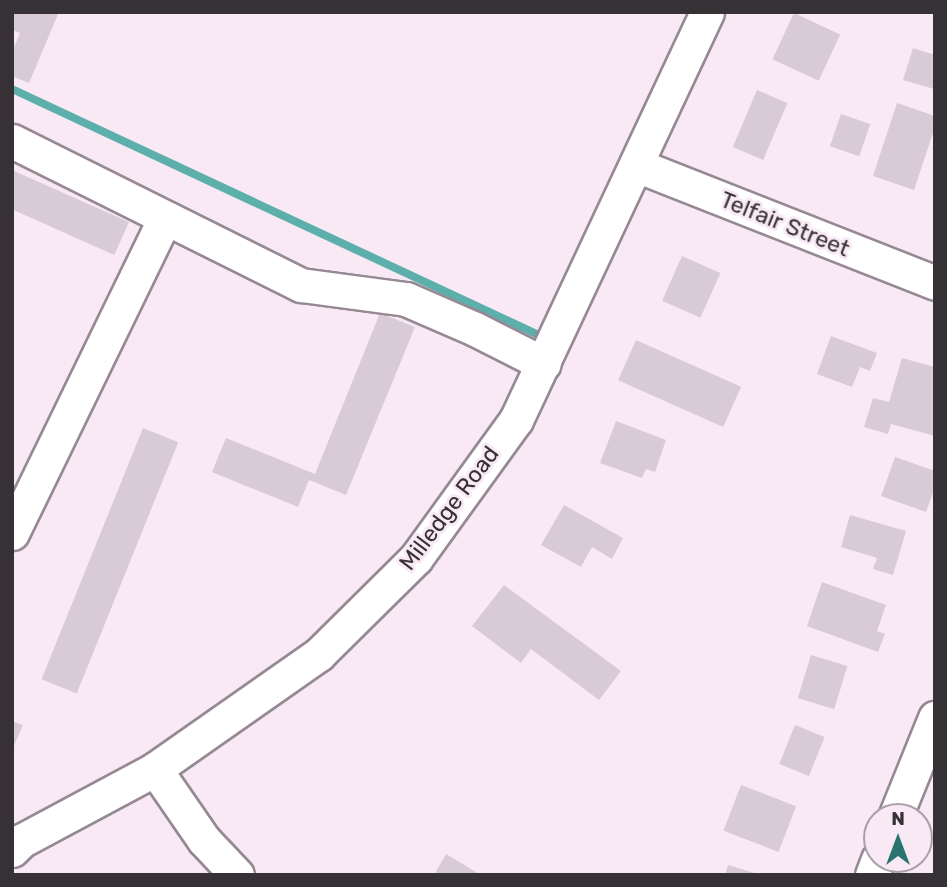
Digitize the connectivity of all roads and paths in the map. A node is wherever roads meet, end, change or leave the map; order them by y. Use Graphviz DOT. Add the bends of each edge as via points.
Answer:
graph roads {
  1 [pos="707,12"];
  2 [pos="12,141"];
  3 [pos="636,165"];
  4 [pos="165,218"];
  5 [pos="935,283"];
  6 [pos="544,364"];
  7 [pos="12,533"];
  8 [pos="935,718"];
  9 [pos="155,769"];
  10 [pos="901,803"];
  11 [pos="15,844"];
  12 [pos="237,875"];
  1 -- 3 [label="street, Milledge Road"];
  2 -- 4 [label="street"];
  3 -- 5 [label="street, Telfair Street"];
  3 -- 6 [label="street, Milledge Road"];
  4 -- 6 [label="street" via="301,285 406,299"];
  4 -- 7 [label="street"];
  6 -- 9 [label="street, Milledge Road" via="516,420 416,558 319,654"];
  8 -- 10 [label="street"];
  9 -- 11 [label="street, Milledge Road"];
  9 -- 12 [label="street" via="204,840"];
}
